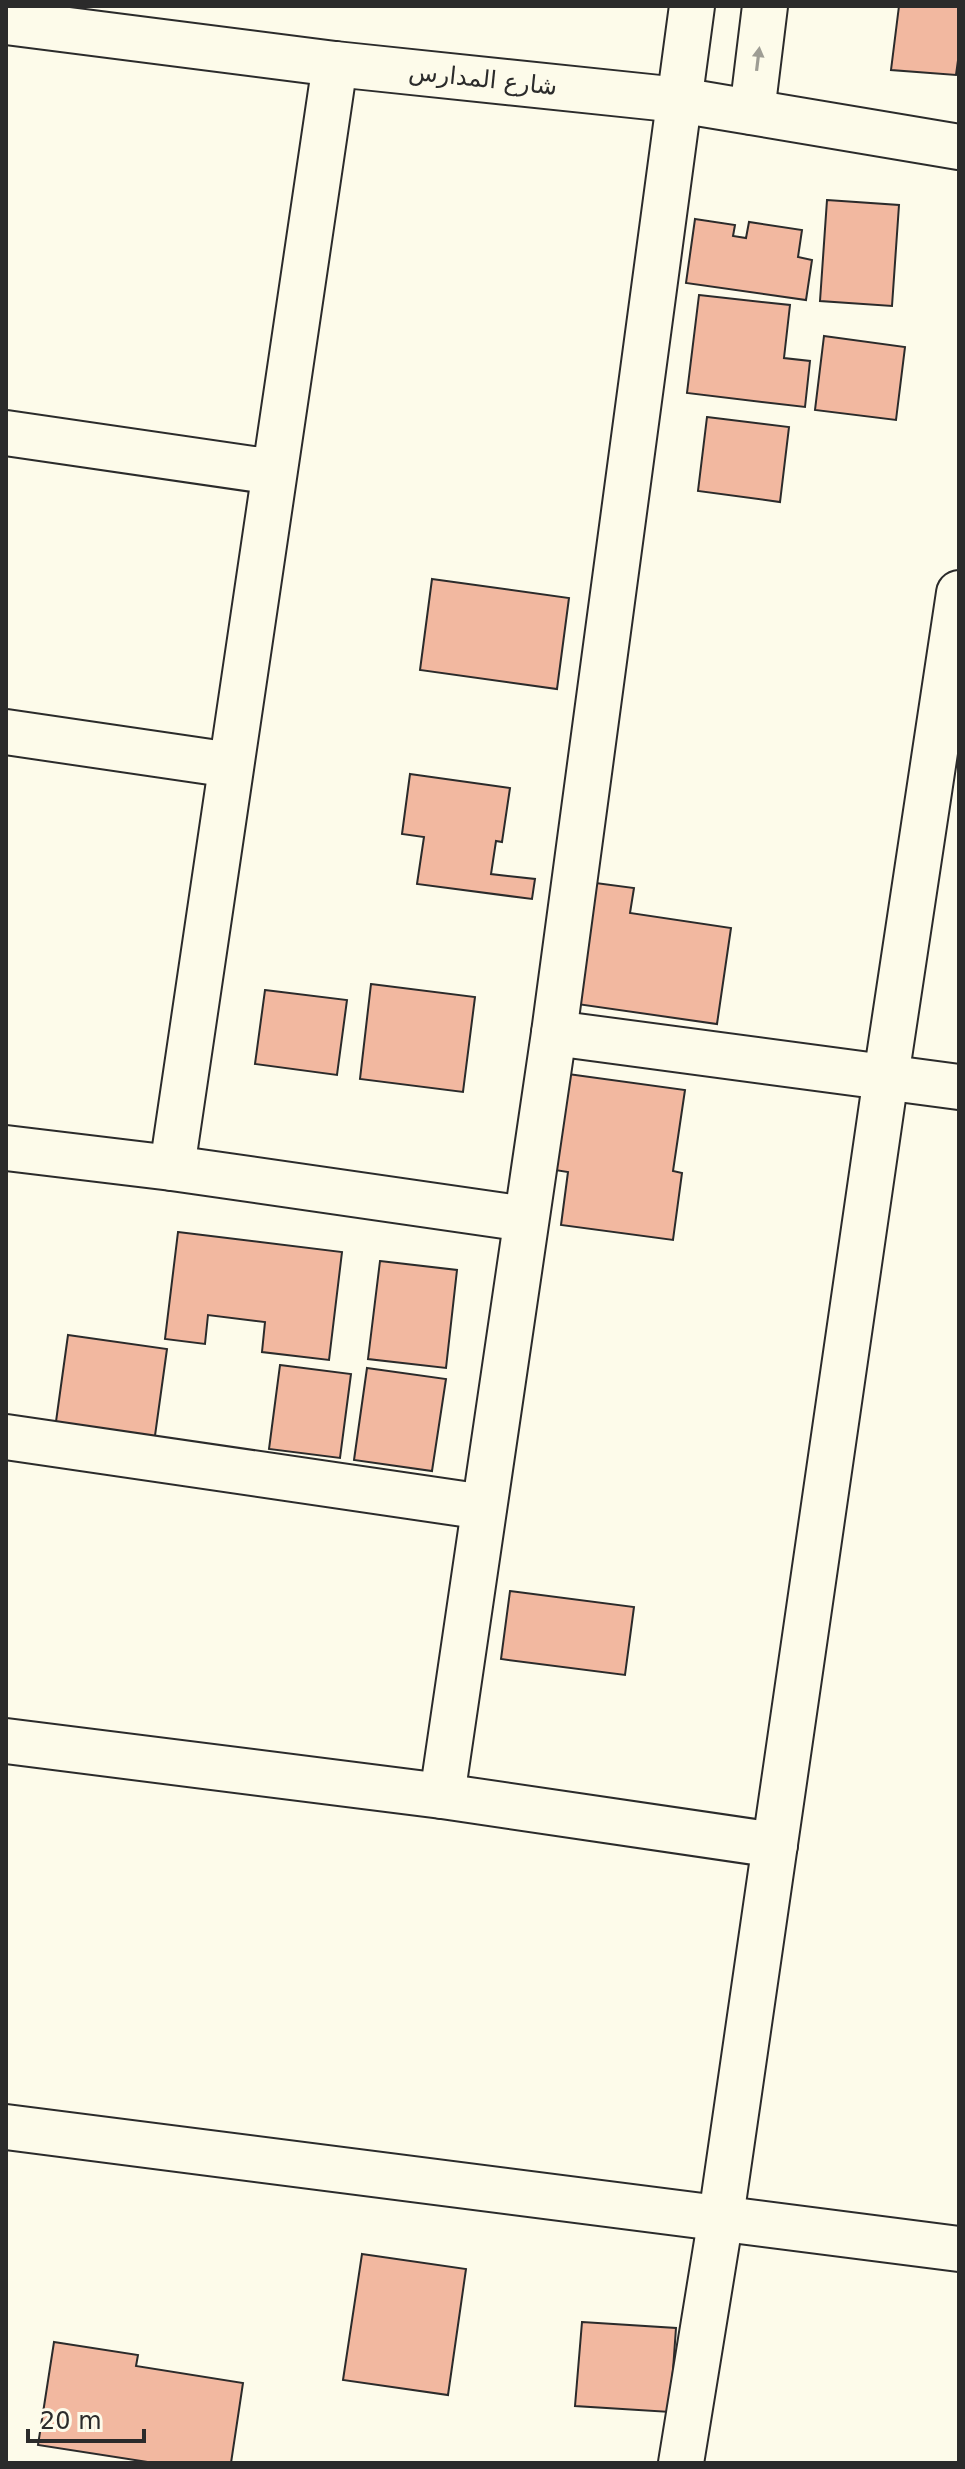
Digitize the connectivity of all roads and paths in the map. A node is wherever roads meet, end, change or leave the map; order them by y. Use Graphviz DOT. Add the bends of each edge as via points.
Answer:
graph roads {
  1 [pos="692,6"];
  2 [pos="765,6"];
  3 [pos="6,22"];
  4 [pos="335,64"];
  5 [pos="679,100"];
  6 [pos="752,112"];
  7 [pos="959,147"];
  8 [pos="6,433"];
  9 [pos="274,472"];
  10 [pos="959,593"];
  11 [pos="6,732"];
  12 [pos="231,765"];
  13 [pos="554,1033"];
  14 [pos="886,1077"];
  15 [pos="959,1087"];
  16 [pos="6,1148"];
  17 [pos="172,1168"];
  18 [pos="526,1219"];
  19 [pos="6,1437"];
  20 [pos="484,1507"];
  21 [pos="6,1741"];
  22 [pos="442,1796"];
  23 [pos="775,1845"];
  24 [pos="6,2127"];
  25 [pos="721,2217"];
  26 [pos="959,2249"];
  27 [pos="681,2463"];
  1 -- 5 [label="street"];
  6 -- 2 [label="street, one-way"];
  3 -- 4 [label="street, شارع المدارس"];
  4 -- 5 [label="street, شارع المدارس"];
  4 -- 9 [label="street"];
  5 -- 6 [label="street, شارع المدارس"];
  5 -- 13 [label="street"];
  6 -- 7 [label="street, شارع المدارس"];
  8 -- 9 [label="street"];
  9 -- 12 [label="street"];
  10 -- 14 [label="street"];
  11 -- 12 [label="street"];
  12 -- 17 [label="street"];
  13 -- 14 [label="street"];
  13 -- 18 [label="street"];
  14 -- 15 [label="street"];
  14 -- 23 [label="street"];
  16 -- 17 [label="street"];
  17 -- 18 [label="street"];
  18 -- 20 [label="street"];
  19 -- 20 [label="street"];
  20 -- 22 [label="street"];
  21 -- 22 [label="street"];
  22 -- 23 [label="street"];
  23 -- 25 [label="street"];
  24 -- 25 [label="street"];
  25 -- 26 [label="street"];
  25 -- 27 [label="street"];
}
